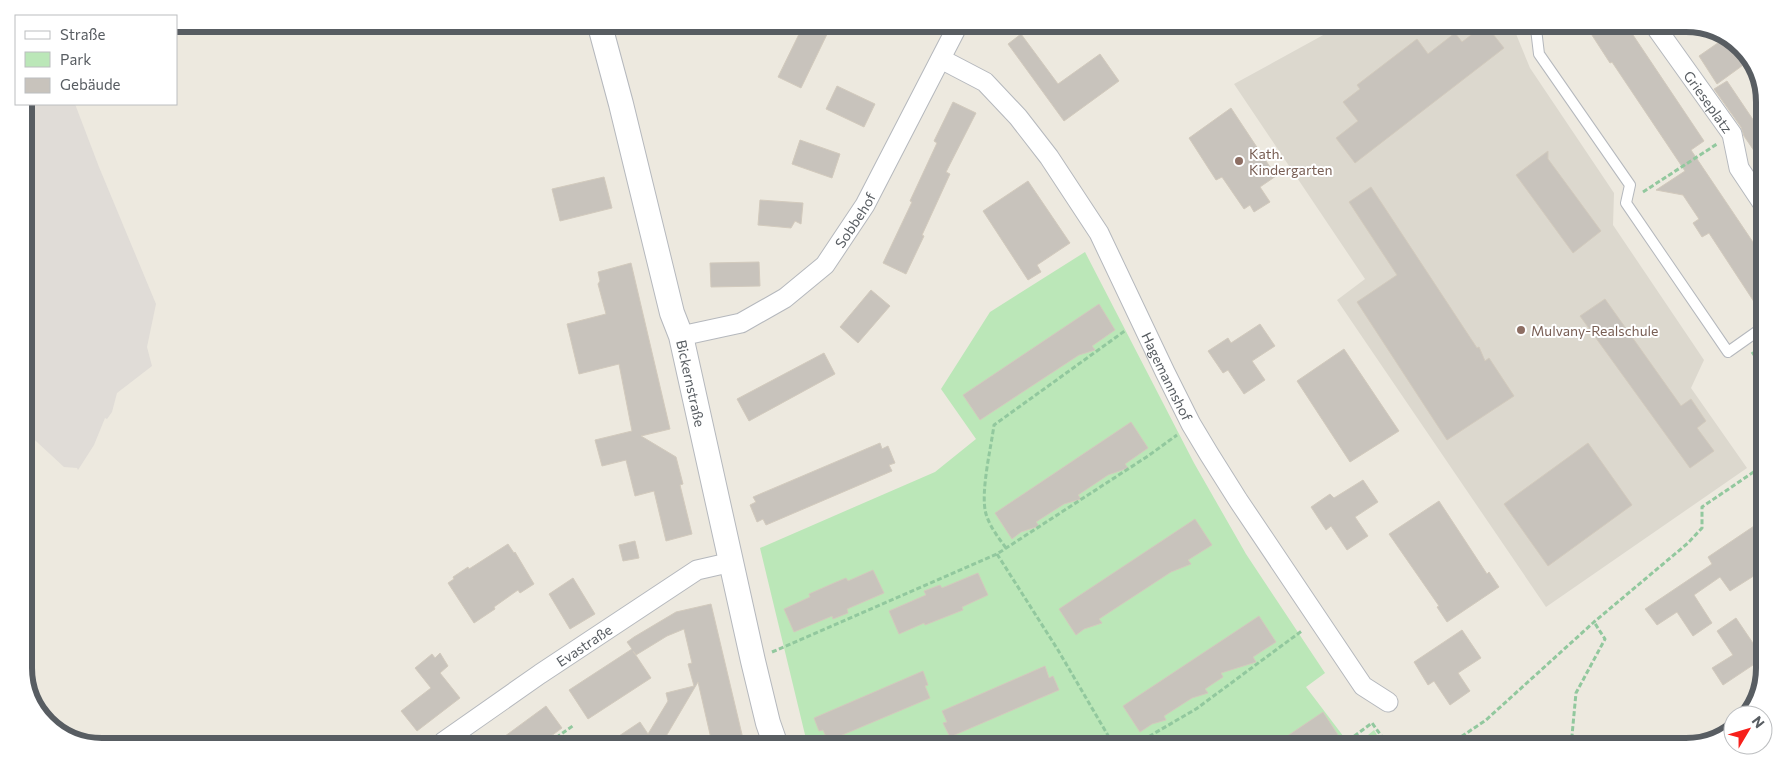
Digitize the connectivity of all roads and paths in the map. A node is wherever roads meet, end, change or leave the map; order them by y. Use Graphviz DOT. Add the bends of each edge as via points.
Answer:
graph roads {
  1 [pos="602,33"];
  2 [pos="954,33"];
  3 [pos="1536,33"];
  4 [pos="1659,33"];
  5 [pos="941,59"];
  6 [pos="1732,134"];
  7 [pos="1755,192"];
  8 [pos="1626,203"];
  9 [pos="1141,319"];
  10 [pos="1755,333"];
  11 [pos="681,336"];
  12 [pos="1191,424"];
  13 [pos="1756,471"];
  14 [pos="1006,548"];
  15 [pos="997,554"];
  16 [pos="732,562"];
  17 [pos="1318,619"];
  18 [pos="1594,622"];
  19 [pos="753,660"];
  20 [pos="1388,702"];
  21 [pos="574,725"];
  22 [pos="449,738"];
  23 [pos="556,738"];
  24 [pos="774,738"];
  25 [pos="1109,738"];
  26 [pos="1146,738"];
  27 [pos="1352,738"];
  28 [pos="1383,738"];
  29 [pos="1459,738"];
  30 [pos="1572,738"];
  1 -- 11 [label="street, Bickernstraße" via="672,313"];
  2 -- 5 [label="street, Sobbehof"];
  3 -- 8 [label="lane" via="1539,54 1630,186"];
  4 -- 6 [label="street, Grieseplatz"];
  5 -- 9 [label="street, Hagemannshof" via="985,82 1044,150 1099,233"];
  5 -- 11 [label="street, Sobbehof" via="865,205 825,265 785,298 741,323"];
  6 -- 7 [label="street, Grieseplatz" via="1739,168"];
  6 -- 8 [label="path"];
  8 -- 10 [label="lane" via="1728,352"];
  9 -- 12 [label="street, Hagemannshof"];
  9 -- 14 [label="path" via="994,425 985,484 986,513"];
  11 -- 16 [label="street, Bickernstraße"];
  12 -- 14 [label="path" via="1148,456"];
  12 -- 17 [label="street, Hagemannshof"];
  13 -- 18 [label="path" via="1702,507 1702,528 1688,544"];
  14 -- 15 [label="path"];
  15 -- 19 [label="path"];
  15 -- 25 [label="path"];
  16 -- 19 [label="street, Bickernstraße"];
  16 -- 22 [label="street, Evastraße" via="697,570"];
  17 -- 20 [label="street, Hagemannshof" via="1363,686"];
  17 -- 26 [label="path" via="1196,709"];
  18 -- 29 [label="path" via="1486,720"];
  18 -- 30 [label="path" via="1605,639 1576,693"];
  19 -- 24 [label="street, Bickernstraße"];
  21 -- 23 [label="path"];
  27 -- 28 [label="path" via="1372,723"];
}
